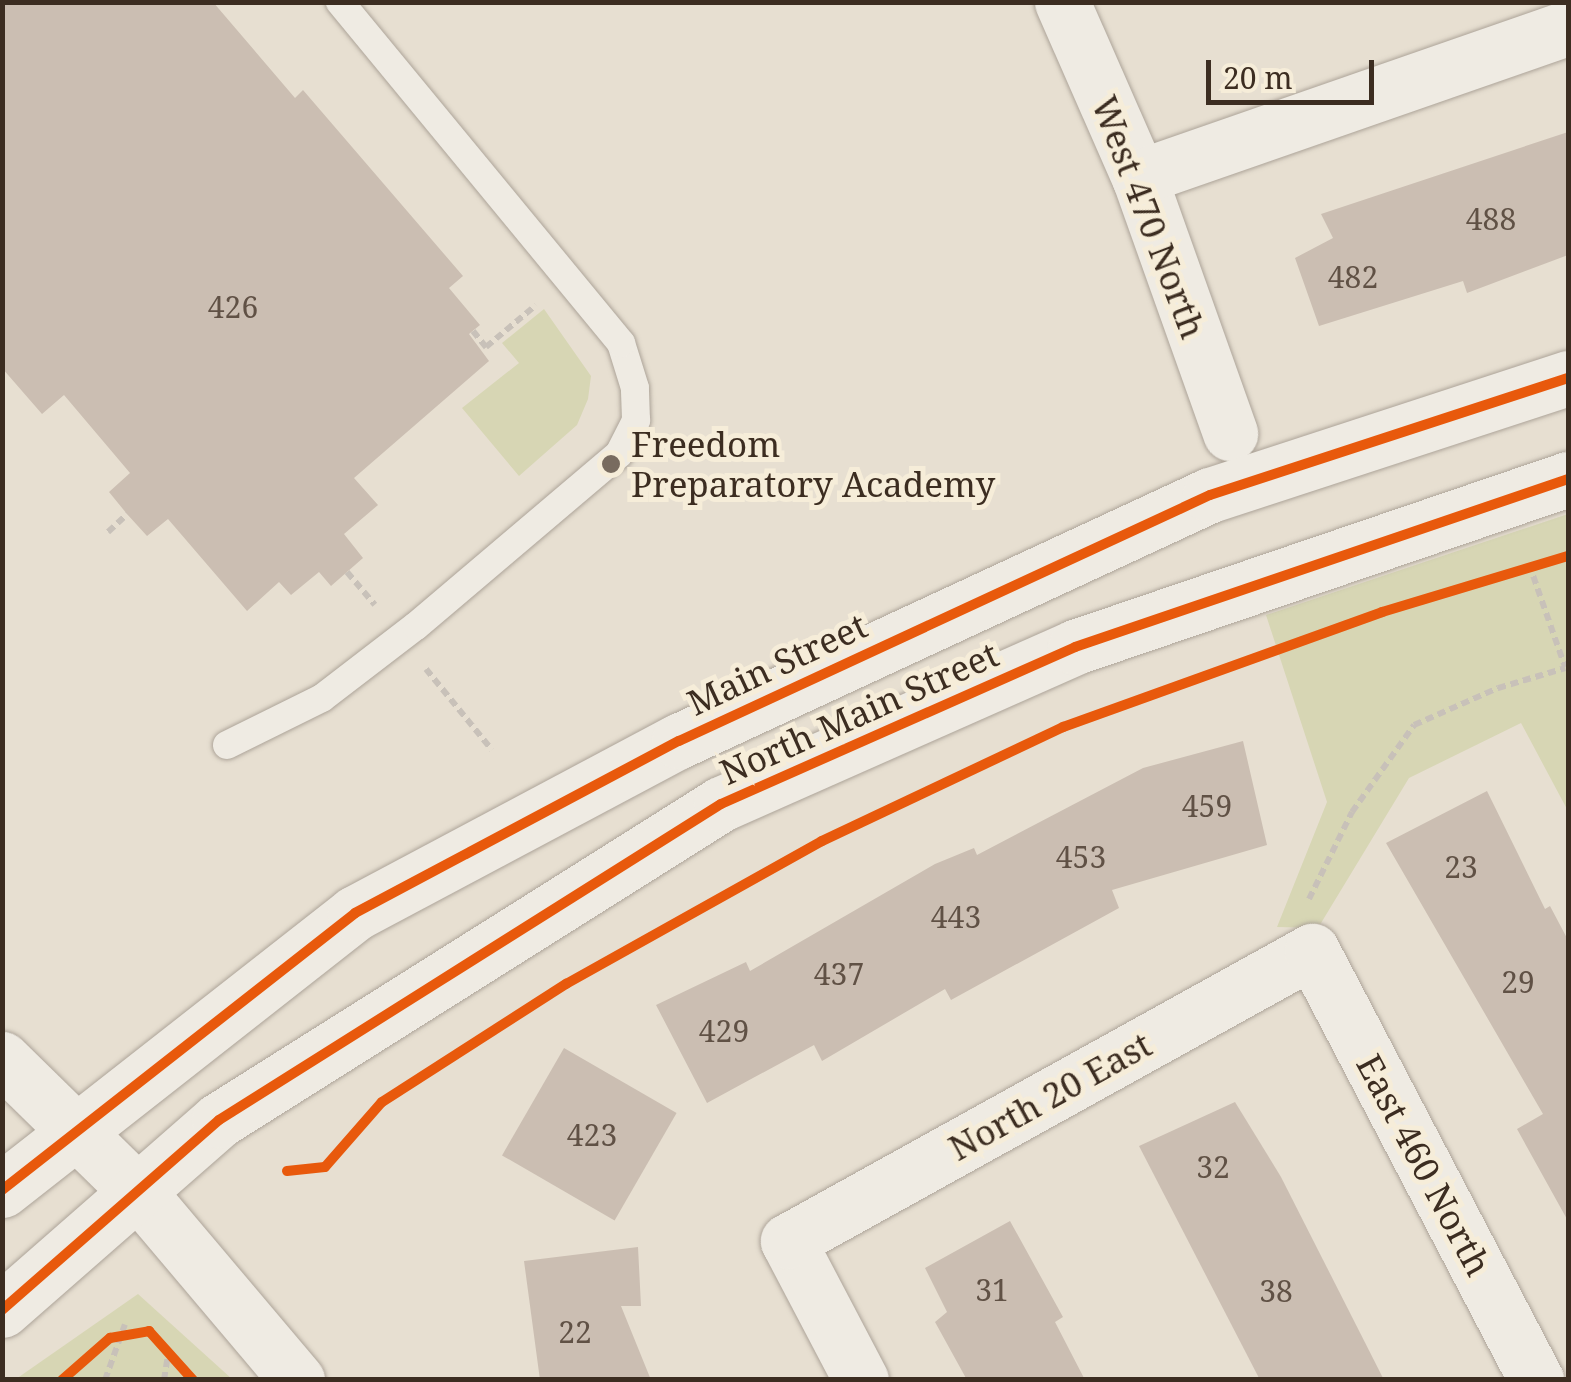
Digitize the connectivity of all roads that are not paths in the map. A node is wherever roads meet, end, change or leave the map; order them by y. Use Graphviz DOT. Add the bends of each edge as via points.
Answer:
graph roads {
  1 [pos="340,2"];
  2 [pos="1062,2"];
  3 [pos="1568,28"];
  4 [pos="1139,177"];
  5 [pos="1568,378"];
  6 [pos="1230,434"];
  7 [pos="1568,479"];
  8 [pos="1210,495"];
  9 [pos="226,745"];
  10 [pos="1309,928"];
  11 [pos="2,1059"];
  12 [pos="78,1130"];
  13 [pos="2,1190"];
  14 [pos="139,1193"];
  15 [pos="2,1310"];
  16 [pos="297,1380"];
  17 [pos="861,1380"];
  18 [pos="1536,1380"];
  1 -- 9 [label="lane" via="621,344 635,388 636,420 619,454 416,626 322,698"];
  2 -- 4 [label="main road, West 470 North"];
  3 -- 4 [label="main road"];
  4 -- 6 [label="main road, West 470 North"];
  5 -- 8 [label="main road, Main Street"];
  6 -- 8 [label="lane"];
  7 -- 14 [label="main road, North Main Street" via="1075,648 721,804 219,1120"];
  8 -- 12 [label="main road, Main Street" via="679,740 355,913"];
  10 -- 17 [label="main road, North 20 East" via="788,1240"];
  10 -- 18 [label="main road, East 460 North"];
  11 -- 12 [label="main road"];
  12 -- 13 [label="main road"];
  12 -- 14 [label="main road"];
  14 -- 15 [label="main road, North Main Street"];
  14 -- 16 [label="main road"];
}
